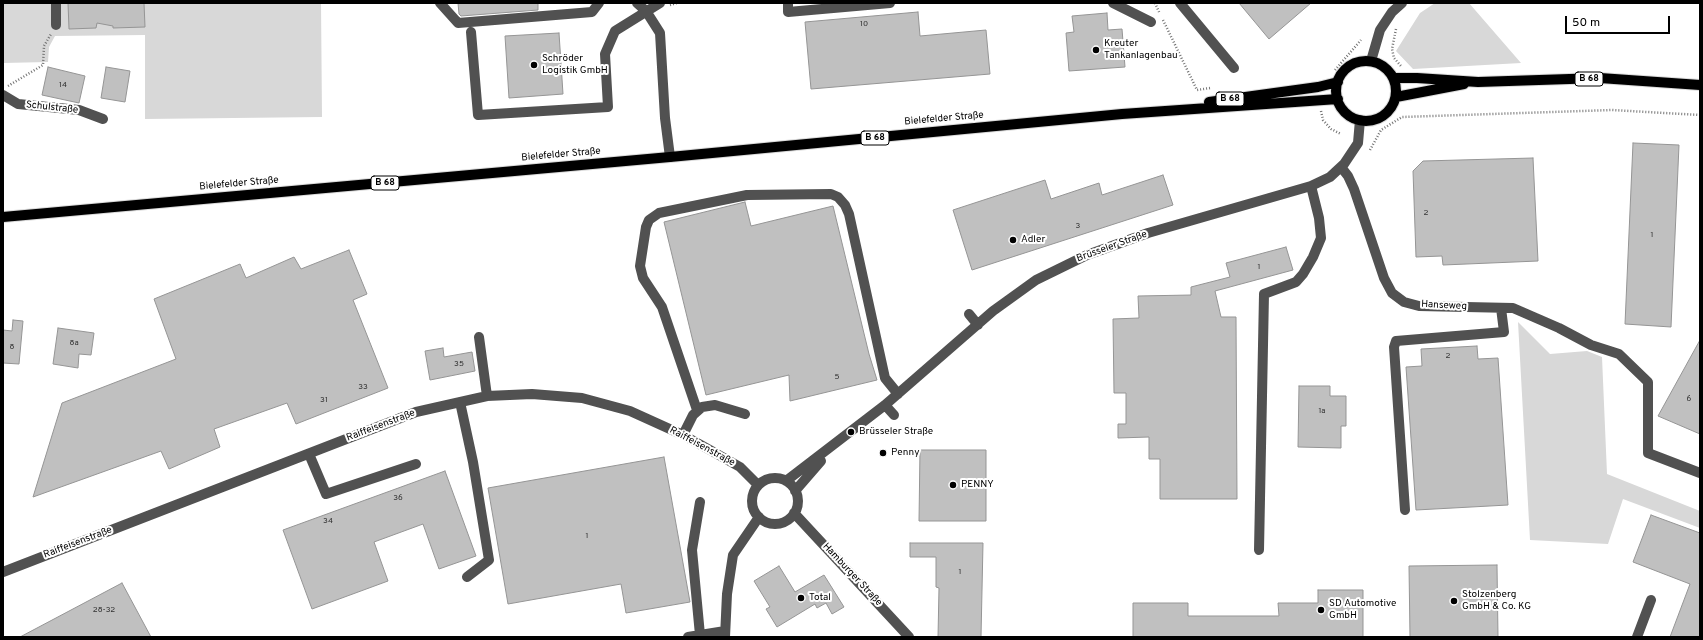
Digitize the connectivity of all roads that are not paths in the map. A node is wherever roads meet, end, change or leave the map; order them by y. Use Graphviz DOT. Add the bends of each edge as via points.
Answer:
graph roads {
  1 [pos="56,3"];
  2 [pos="440,3"];
  3 [pos="599,3"];
  4 [pos="637,3"];
  5 [pos="660,3"];
  6 [pos="788,3"];
  7 [pos="890,3"];
  8 [pos="1113,3"];
  9 [pos="1180,3"];
  10 [pos="1402,3"];
  11 [pos="646,7"];
  12 [pos="1151,22"];
  13 [pos="56,25"];
  14 [pos="471,32"];
  15 [pos="1371,61"];
  16 [pos="1234,68"];
  17 [pos="1394,78"];
  18 [pos="1338,82"];
  19 [pos="1478,82"];
  20 [pos="1700,85"];
  21 [pos="3,95"];
  22 [pos="1396,98"];
  23 [pos="1338,99"];
  24 [pos="1122,114"];
  25 [pos="103,119"];
  26 [pos="1360,120"];
  27 [pos="670,157"];
  28 [pos="1341,167"];
  29 [pos="1311,186"];
  30 [pos="3,217"];
  31 [pos="1502,308"];
  32 [pos="968,314"];
  33 [pos="978,325"];
  34 [pos="479,337"];
  35 [pos="898,394"];
  36 [pos="487,396"];
  37 [pos="460,402"];
  38 [pos="885,405"];
  39 [pos="697,410"];
  40 [pos="745,414"];
  41 [pos="894,415"];
  42 [pos="683,435"];
  43 [pos="834,446"];
  44 [pos="309,454"];
  45 [pos="416,464"];
  46 [pos="1700,473"];
  47 [pos="786,481"];
  48 [pos="758,485"];
  49 [pos="795,491"];
  50 [pos="700,502"];
  51 [pos="1405,510"];
  52 [pos="794,513"];
  53 [pos="758,517"];
  54 [pos="1259,550"];
  55 [pos="3,572"];
  56 [pos="467,577"];
  57 [pos="1651,600"];
  58 [pos="725,634"];
  59 [pos="700,635"];
  60 [pos="688,637"];
  61 [pos="909,637"];
  62 [pos="1637,637"];
  1 -- 13 [label="street"];
  2 -- 3 [label="street" via="458,23 592,12"];
  4 -- 11 [label="street"];
  5 -- 11 [label="street"];
  6 -- 7 [label="street" via="788,12"];
  8 -- 12 [label="street"];
  9 -- 16 [label="street"];
  10 -- 15 [label="street" via="1392,12 1380,30"];
  11 -- 14 [label="street" via="615,31 605,54 608,107 478,115"];
  11 -- 27 [label="street" via="660,33"];
  15 -- 17 [label="main road" via="1384,67"];
  15 -- 18 [label="main road" via="1363,61 1347,68"];
  17 -- 19 [label="main road, B 68"];
  17 -- 22 [label="main road"];
  18 -- 23 [label="main road"];
  18 -- 24 [label="main road, Bielefelder Straße / B 68" via="1318,87"];
  19 -- 20 [label="main road, B 68" via="1600,78"];
  19 -- 22 [label="main road, B 68"];
  21 -- 25 [label="street, Schulstraße" via="18,104 79,110"];
  22 -- 26 [label="main road" via="1386,113 1378,118"];
  23 -- 24 [label="main road, Bielefelder Straße / B 68"];
  23 -- 26 [label="main road" via="1346,112"];
  24 -- 27 [label="main road, Bielefelder Straße / B 68"];
  26 -- 28 [label="street, Brüsseler Straße" via="1358,143"];
  27 -- 30 [label="main road, Bielefelder Straße / B 68"];
  28 -- 29 [label="street, Brüsseler Straße" via="1330,177"];
  28 -- 31 [label="street, Hanseweg" via="1354,189 1384,278 1392,293 1404,302 1419,306"];
  29 -- 33 [label="street, Brüsseler Straße" via="1148,233 1087,255 1036,280"];
  29 -- 54 [label="street" via="1321,238 1313,257 1296,282 1264,294"];
  31 -- 46 [label="street, Hanseweg" via="1513,308 1591,345 1619,354 1648,382 1648,453"];
  31 -- 51 [label="street" via="1504,332 1396,341 1394,347"];
  32 -- 33 [label="street"];
  33 -- 35 [label="street, Brüsseler Straße"];
  34 -- 36 [label="street"];
  35 -- 38 [label="street, Brüsseler Straße"];
  35 -- 39 [label="street" via="885,378 845,205 831,194 747,195 659,213 649,220 646,227 640,266 643,278 662,306"];
  36 -- 37 [label="street, Raiffeisenstraße"];
  36 -- 42 [label="street, Raiffeisenstraße" via="532,394 582,398 630,411"];
  37 -- 44 [label="street, Raiffeisenstraße" via="416,412"];
  37 -- 56 [label="street" via="489,560"];
  38 -- 41 [label="street"];
  38 -- 43 [label="street, Brüsseler Straße"];
  39 -- 40 [label="street" via="715,405"];
  39 -- 42 [label="street"];
  42 -- 48 [label="street, Raiffeisenstraße" via="740,467"];
  43 -- 47 [label="street, Brüsseler Straße"];
  43 -- 49 [label="street, Brüsseler Straße"];
  44 -- 45 [label="street" via="326,494"];
  44 -- 55 [label="street, Raiffeisenstraße"];
  47 -- 48 [label="street" via="772,479"];
  47 -- 49 [label="street"];
  48 -- 53 [label="street" via="754,491 752,505"];
  49 -- 52 [label="street" via="797,506"];
  50 -- 59 [label="street" via="692,550"];
  52 -- 53 [label="street" via="778,524 771,524"];
  52 -- 61 [label="street, Hamburger Straße"];
  53 -- 58 [label="street" via="733,555 727,594"];
  57 -- 62 [label="street"];
  58 -- 59 [label="street"];
  59 -- 60 [label="street"];
}
